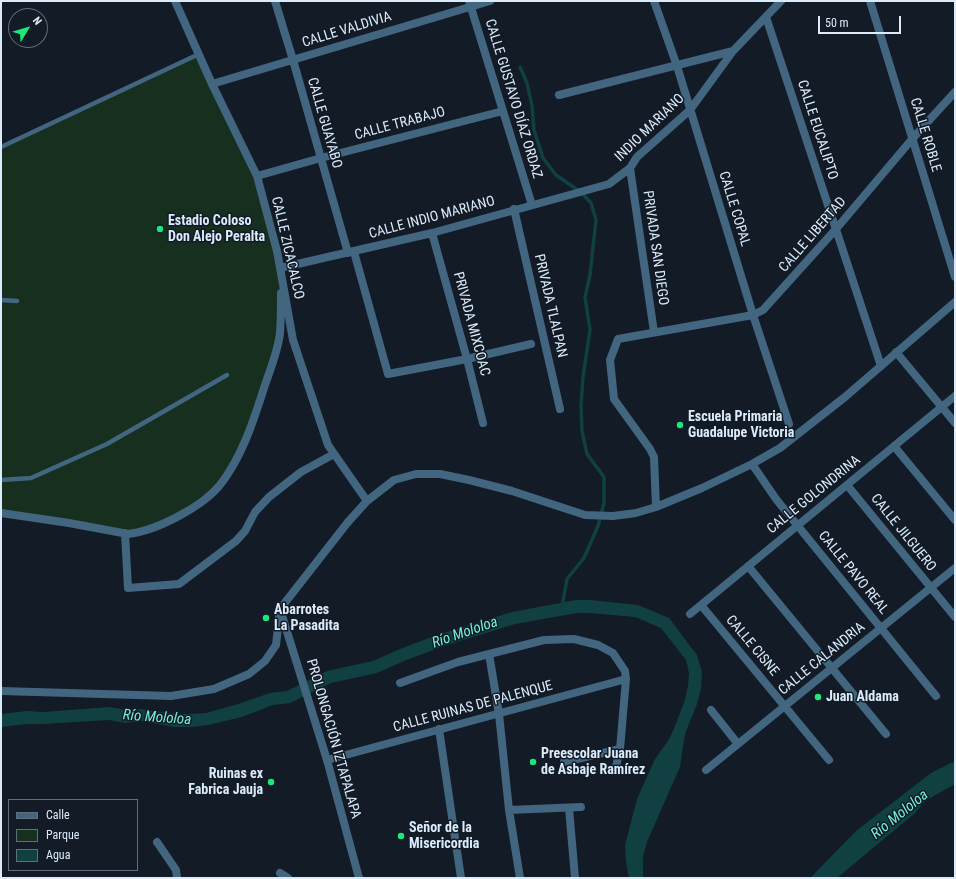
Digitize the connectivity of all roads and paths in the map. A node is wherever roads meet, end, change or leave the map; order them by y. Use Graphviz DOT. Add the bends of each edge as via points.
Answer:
graph roads {
  1 [pos="175,1"];
  2 [pos="275,1"];
  3 [pos="490,1"];
  4 [pos="654,1"];
  5 [pos="781,1"];
  6 [pos="870,1"];
  7 [pos="470,4"];
  8 [pos="766,17"];
  9 [pos="733,51"];
  10 [pos="198,54"];
  11 [pos="293,60"];
  12 [pos="677,66"];
  13 [pos="212,84"];
  14 [pos="955,92"];
  15 [pos="559,96"];
  16 [pos="690,110"];
  17 [pos="503,111"];
  18 [pos="913,138"];
  19 [pos="1,147"];
  20 [pos="321,158"];
  21 [pos="630,168"];
  22 [pos="257,176"];
  23 [pos="590,190"];
  24 [pos="532,205"];
  25 [pos="514,209"];
  26 [pos="836,230"];
  27 [pos="432,233"];
  28 [pos="351,253"];
  29 [pos="281,270"];
  30 [pos="955,277"];
  31 [pos="1,300"];
  32 [pos="17,301"];
  33 [pos="955,302"];
  34 [pos="753,315"];
  35 [pos="654,332"];
  36 [pos="530,344"];
  37 [pos="896,352"];
  38 [pos="467,359"];
  39 [pos="881,366"];
  40 [pos="227,376"];
  41 [pos="955,396"];
  42 [pos="941,407"];
  43 [pos="560,409"];
  44 [pos="483,422"];
  45 [pos="789,424"];
  46 [pos="955,424"];
  47 [pos="894,446"];
  48 [pos="334,454"];
  49 [pos="752,464"];
  50 [pos="1,480"];
  51 [pos="847,485"];
  52 [pos="366,501"];
  53 [pos="656,507"];
  54 [pos="1,514"];
  55 [pos="955,520"];
  56 [pos="798,525"];
  57 [pos="125,533"];
  58 [pos="748,566"];
  59 [pos="955,568"];
  60 [pos="931,587"];
  61 [pos="701,605"];
  62 [pos="280,608"];
  63 [pos="690,614"];
  64 [pos="955,617"];
  65 [pos="881,628"];
  66 [pos="489,654"];
  67 [pos="832,668"];
  68 [pos="626,678"];
  69 [pos="400,683"];
  70 [pos="1,691"];
  71 [pos="936,696"];
  72 [pos="784,706"];
  73 [pos="711,710"];
  74 [pos="499,714"];
  75 [pos="439,729"];
  76 [pos="886,734"];
  77 [pos="738,744"];
  78 [pos="620,749"];
  79 [pos="327,760"];
  80 [pos="829,760"];
  81 [pos="564,762"];
  82 [pos="706,770"];
  83 [pos="615,771"];
  84 [pos="581,807"];
  85 [pos="569,808"];
  86 [pos="509,810"];
  87 [pos="157,842"];
  88 [pos="280,873"];
  89 [pos="177,878"];
  90 [pos="288,878"];
  91 [pos="359,878"];
  92 [pos="461,878"];
  93 [pos="520,878"];
  94 [pos="575,878"];
  1 -- 10 [label="street, CALLE ZICACALCO"];
  2 -- 11 [label="street, CALLE GUAYABO"];
  3 -- 7 [label="street, CALLE VALDIVIA"];
  4 -- 12 [label="street, CALLE COPAL"];
  5 -- 8 [label="street"];
  6 -- 18 [label="street, CALLE ROBLE"];
  7 -- 11 [label="street, CALLE VALDIVIA"];
  7 -- 17 [label="street, CALLE GUSTAVO DÍAZ ORDAZ"];
  8 -- 9 [label="street"];
  8 -- 26 [label="street, CALLE EUCALIPTO"];
  9 -- 12 [label="street"];
  9 -- 16 [label="street, INDIO MARIANO"];
  10 -- 13 [label="street, CALLE ZICACALCO"];
  10 -- 19 [label="lane"];
  11 -- 13 [label="street, CALLE VALDIVIA"];
  11 -- 20 [label="street, CALLE GUAYABO"];
  12 -- 15 [label="street"];
  12 -- 16 [label="street, CALLE COPAL"];
  13 -- 22 [label="street, CALLE ZICACALCO"];
  14 -- 18 [label="street, CALLE LIBERTAD"];
  16 -- 21 [label="street, INDIO MARIANO" via="637,157"];
  16 -- 34 [label="street, CALLE COPAL"];
  17 -- 20 [label="street, CALLE TRABAJO"];
  17 -- 24 [label="street, CALLE GUSTAVO DÍAZ ORDAZ"];
  18 -- 26 [label="street, CALLE LIBERTAD"];
  18 -- 30 [label="street, CALLE ROBLE"];
  20 -- 22 [label="street, CALLE TRABAJO"];
  20 -- 28 [label="street, CALLE GUAYABO"];
  21 -- 23 [label="street, INDIO MARIANO" via="609,184"];
  21 -- 35 [label="street, PRIVADA SAN DIEGO"];
  22 -- 29 [label="street, CALLE ZICACALCO"];
  23 -- 24 [label="street, CALLE INDIO MARIANO"];
  24 -- 25 [label="street, CALLE INDIO MARIANO"];
  25 -- 27 [label="street, CALLE INDIO MARIANO"];
  25 -- 43 [label="street, PRIVADA TLALPAN"];
  26 -- 34 [label="street, CALLE LIBERTAD" via="763,310"];
  26 -- 39 [label="street, CALLE EUCALIPTO"];
  27 -- 28 [label="street, CALLE INDIO MARIANO"];
  27 -- 38 [label="street, PRIVADA MIXCOAC"];
  28 -- 29 [label="street, CALLE INDIO MARIANO"];
  28 -- 38 [label="street, CALLE GUAYABO" via="388,374"];
  29 -- 48 [label="street, CALLE ZICACALCO" via="293,340 328,445"];
  29 -- 57 [label="street" via="280,333 249,432 235,463 220,486 182,515 155,528"];
  31 -- 32 [label="lane"];
  33 -- 37 [label="street"];
  34 -- 35 [label="street, CALLE LIBERTAD"];
  34 -- 45 [label="street, CALLE COPAL"];
  35 -- 53 [label="street, CALLE LIBERTAD" via="618,339 610,360 614,399 654,457"];
  36 -- 38 [label="street"];
  37 -- 39 [label="street"];
  37 -- 42 [label="street"];
  38 -- 44 [label="street, PRIVADA MIXCOAC"];
  39 -- 49 [label="street" via="803,431"];
  40 -- 50 [label="lane" via="107,444 31,478"];
  41 -- 42 [label="street, CALLE GOLONDRINA"];
  42 -- 46 [label="street"];
  42 -- 47 [label="street, CALLE GOLONDRINA"];
  47 -- 51 [label="street, CALLE GOLONDRINA"];
  47 -- 55 [label="street"];
  48 -- 52 [label="street, CALLE ZICACALCO"];
  48 -- 57 [label="street" via="301,472 268,497 236,541 179,584 128,588"];
  49 -- 53 [label="street"];
  49 -- 56 [label="street, CALLE PAVO REAL"];
  51 -- 56 [label="street, CALLE GOLONDRINA"];
  51 -- 60 [label="street, CALLE JILGUERO"];
  52 -- 53 [label="street" via="394,480 416,474 440,474 512,491 585,515 613,516"];
  52 -- 62 [label="street"];
  54 -- 57 [label="street" via="69,522"];
  56 -- 58 [label="street, CALLE GOLONDRINA"];
  56 -- 65 [label="street, CALLE PAVO REAL"];
  58 -- 61 [label="street, CALLE GOLONDRINA"];
  58 -- 67 [label="street"];
  59 -- 60 [label="street, CALLE CALANDRIA"];
  60 -- 64 [label="street, CALLE JILGUERO"];
  60 -- 65 [label="street, CALLE CALANDRIA"];
  61 -- 63 [label="street, CALLE GOLONDRINA"];
  61 -- 72 [label="street, CALLE CISNE"];
  62 -- 70 [label="street" via="276,645 265,661 249,674 214,689 171,696"];
  62 -- 79 [label="street, PROLONGACIÓN IZTAPALAPA"];
  65 -- 67 [label="street, CALLE CALANDRIA"];
  65 -- 71 [label="street, CALLE PAVO REAL"];
  66 -- 68 [label="street" via="544,640 574,639 598,645 613,653 625,671"];
  66 -- 69 [label="street"];
  66 -- 74 [label="street"];
  67 -- 72 [label="street, CALLE CALANDRIA"];
  67 -- 76 [label="street"];
  68 -- 74 [label="street, CALLE RUINAS DE PALENQUE"];
  68 -- 78 [label="street"];
  72 -- 77 [label="street, CALLE CALANDRIA"];
  72 -- 80 [label="street, CALLE CISNE"];
  73 -- 77 [label="street"];
  74 -- 75 [label="street, CALLE RUINAS DE PALENQUE"];
  74 -- 86 [label="street"];
  75 -- 79 [label="street, CALLE RUINAS DE PALENQUE"];
  75 -- 92 [label="street"];
  77 -- 82 [label="street, CALLE CALANDRIA"];
  78 -- 81 [label="street"];
  78 -- 83 [label="street"];
  79 -- 91 [label="street, PROLONGACIÓN IZTAPALAPA"];
  84 -- 85 [label="street"];
  85 -- 86 [label="street"];
  85 -- 94 [label="street"];
  86 -- 93 [label="street"];
  87 -- 89 [label="street" via="176,870"];
  88 -- 90 [label="street"];
}
